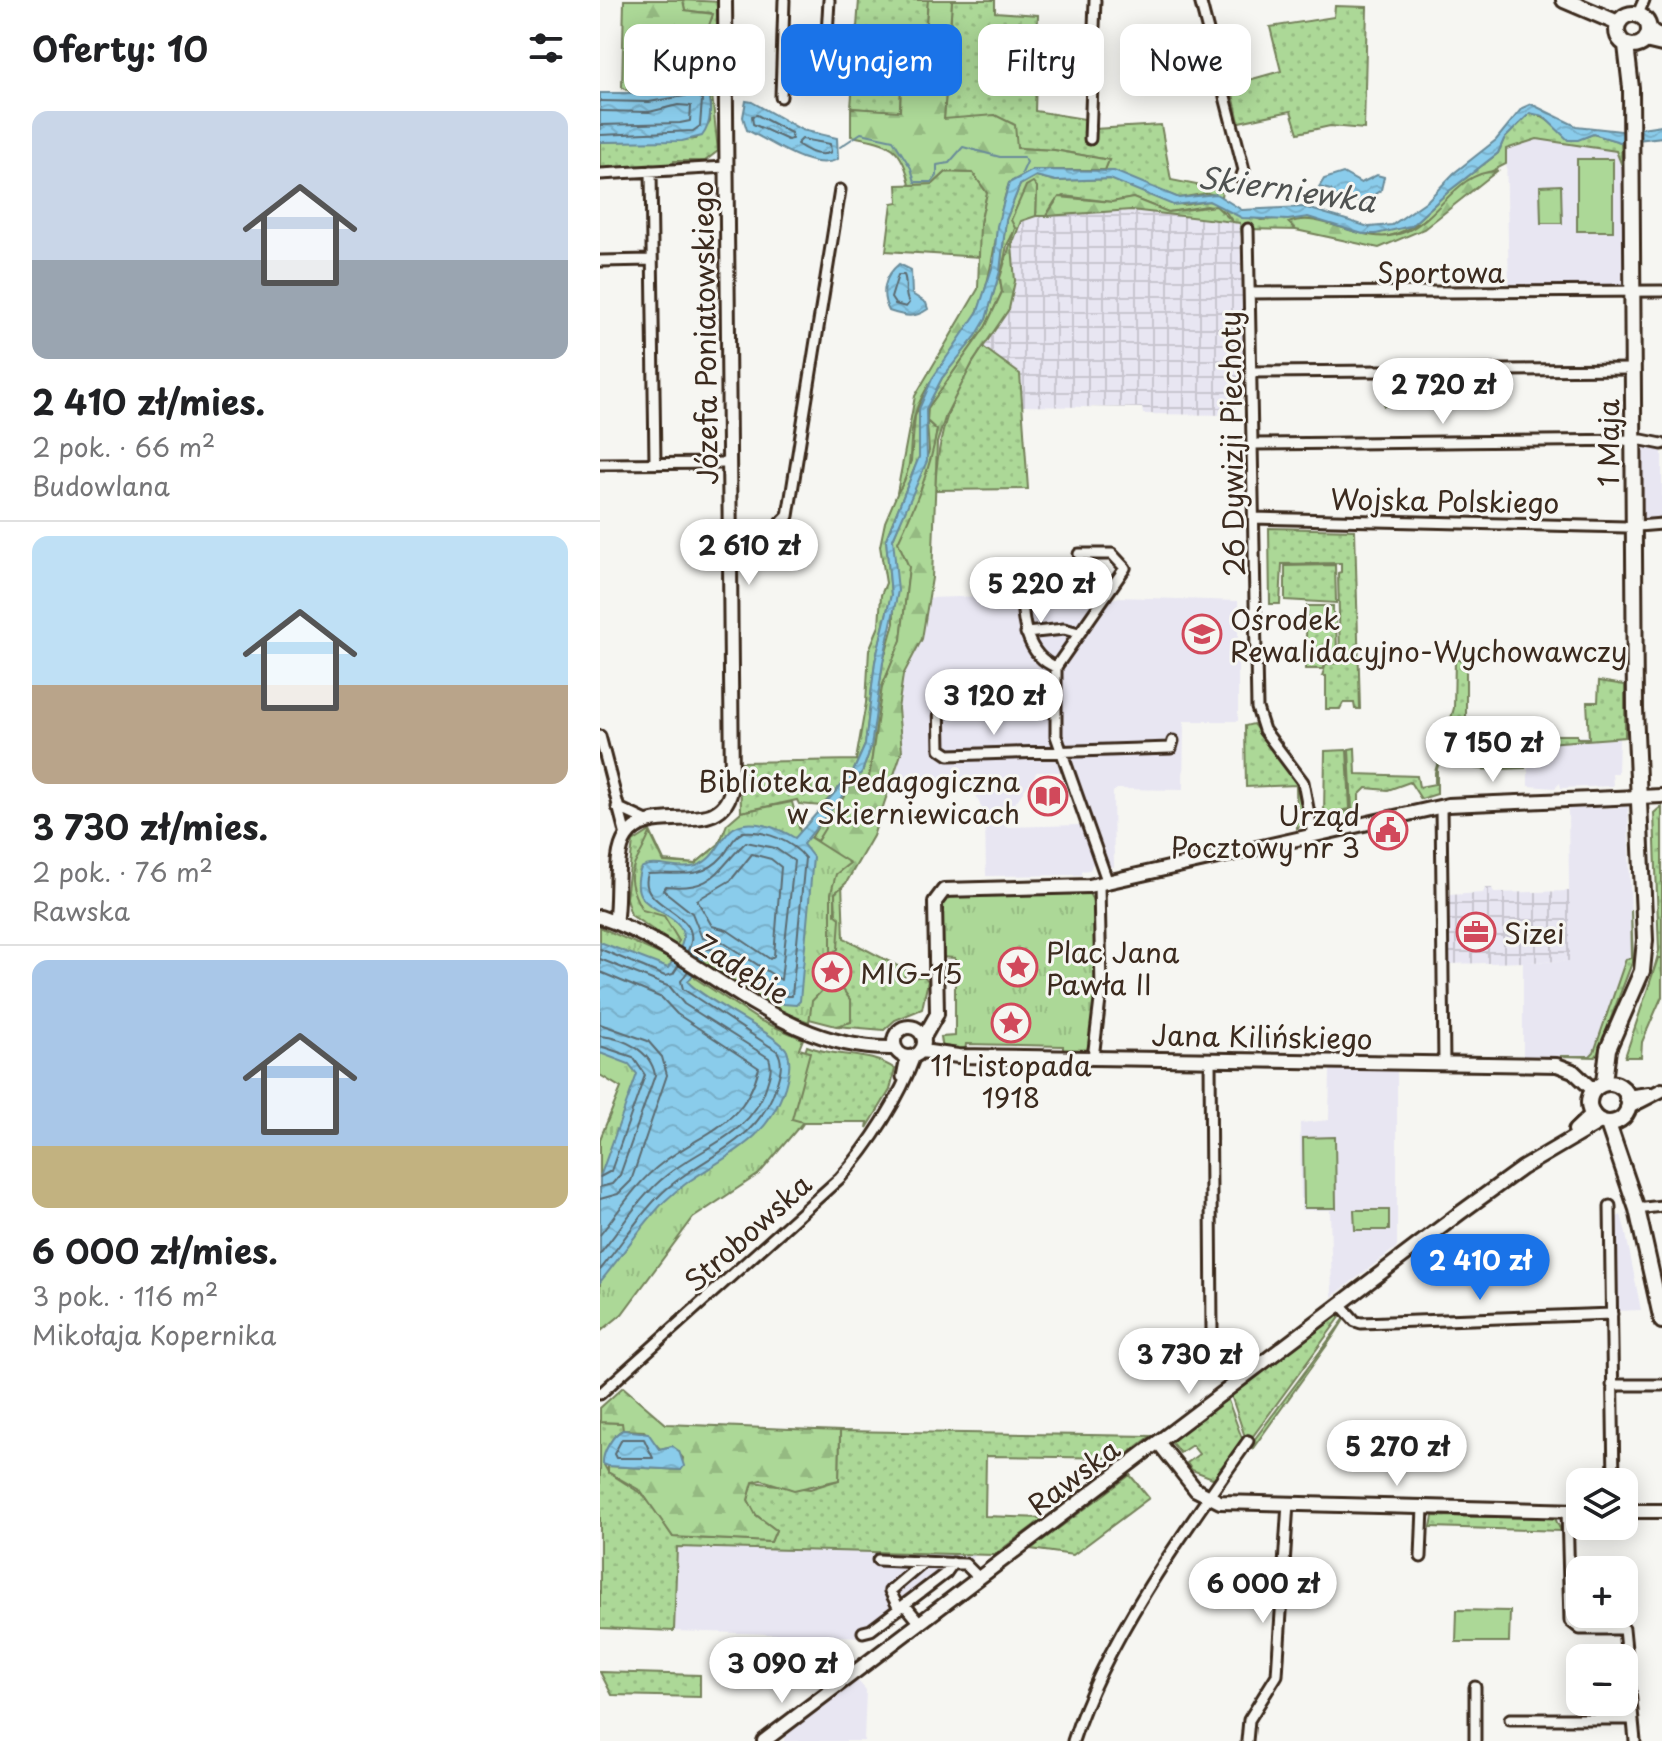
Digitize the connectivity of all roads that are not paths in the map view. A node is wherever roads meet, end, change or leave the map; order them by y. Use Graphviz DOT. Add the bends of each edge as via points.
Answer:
graph roads {
  1 [pos="725,0"];
  2 [pos="784,0"];
  3 [pos="829,0"];
  4 [pos="1095,0"];
  5 [pos="1200,0"];
  6 [pos="1564,0"];
  7 [pos="1641,7"];
  8 [pos="1618,23"];
  9 [pos="783,24"];
  10 [pos="828,24"];
  11 [pos="1644,40"];
  12 [pos="1662,45"];
  13 [pos="1090,139"];
  14 [pos="726,167"];
  15 [pos="651,171"];
  16 [pos="600,174"];
  17 [pos="1241,178"];
  18 [pos="840,190"];
  19 [pos="1248,229"];
  20 [pos="652,260"];
  21 [pos="600,261"];
  22 [pos="1662,291"];
  23 [pos="1633,292"];
  24 [pos="1250,293"];
  25 [pos="1633,369"];
  26 [pos="1252,372"];
  27 [pos="1633,440"];
  28 [pos="1253,444"];
  29 [pos="1662,444"];
  30 [pos="655,463"];
  31 [pos="729,463"];
  32 [pos="600,464"];
  33 [pos="1254,518"];
  34 [pos="1662,524"];
  35 [pos="1634,527"];
  36 [pos="730,531"];
  37 [pos="1079,554"];
  38 [pos="1023,591"];
  39 [pos="1026,633"];
  40 [pos="1079,633"];
  41 [pos="1056,667"];
  42 [pos="1056,693"];
  43 [pos="600,736"];
  44 [pos="1173,741"];
  45 [pos="1061,751"];
  46 [pos="1662,796"];
  47 [pos="1640,797"];
  48 [pos="1441,806"];
  49 [pos="617,807"];
  50 [pos="649,822"];
  51 [pos="1313,835"];
  52 [pos="626,836"];
  53 [pos="1104,884"];
  54 [pos="600,917"];
  55 [pos="615,922"];
  56 [pos="894,1044"];
  57 [pos="917,1046"];
  58 [pos="1093,1058"];
  59 [pos="1210,1060"];
  60 [pos="1444,1063"];
  61 [pos="1604,1085"];
  62 [pos="1659,1092"];
  63 [pos="1626,1103"];
  64 [pos="1605,1120"];
  65 [pos="1610,1206"];
  66 [pos="1662,1206"];
  67 [pos="1637,1209"];
  68 [pos="1340,1304"];
  69 [pos="1612,1314"];
  70 [pos="1662,1321"];
  71 [pos="1241,1380"];
  72 [pos="1612,1385"];
  73 [pos="1662,1385"];
  74 [pos="600,1394"];
  75 [pos="1248,1441"];
  76 [pos="1158,1442"];
  77 [pos="1614,1468"];
  78 [pos="1208,1498"];
  79 [pos="1288,1503"];
  80 [pos="1423,1507"];
  81 [pos="1566,1510"];
  82 [pos="1638,1511"];
  83 [pos="1662,1511"];
  84 [pos="1573,1540"];
  85 [pos="1421,1557"];
  86 [pos="878,1560"];
  87 [pos="924,1562"];
  88 [pos="953,1563"];
  89 [pos="979,1578"];
  90 [pos="902,1607"];
  91 [pos="920,1623"];
  92 [pos="863,1632"];
  93 [pos="1625,1644"];
  94 [pos="1475,1687"];
  95 [pos="1633,1716"];
  96 [pos="1510,1719"];
  97 [pos="1633,1719"];
  98 [pos="764,1741"];
  99 [pos="1073,1741"];
  100 [pos="1247,1741"];
  101 [pos="1475,1741"];
  102 [pos="1635,1741"];
  1 -- 14 [label="street, Józefa Poniatowskiego"];
  2 -- 9 [label="street"];
  3 -- 10 [label="street"];
  4 -- 13 [label="street"];
  5 -- 17 [label="street" via="1242,162"];
  6 -- 8 [label="main road"];
  7 -- 8 [label="main road"];
  7 -- 11 [label="main road" via="1647,21"];
  8 -- 11 [label="main road, 1 Maja" via="1617,33"];
  11 -- 12 [label="street"];
  11 -- 23 [label="main road, 1 Maja" via="1631,88"];
  14 -- 15 [label="street"];
  14 -- 31 [label="street, Józefa Poniatowskiego"];
  15 -- 16 [label="street"];
  15 -- 20 [label="street"];
  18 -- 36 [label="street" via="788,516 775,529"];
  19 -- 24 [label="street, 26 Dywizji Piechoty"];
  20 -- 21 [label="street"];
  20 -- 30 [label="street"];
  22 -- 23 [label="street, Sportowa"];
  23 -- 24 [label="street, Sportowa"];
  23 -- 25 [label="main road, 1 Maja"];
  24 -- 26 [label="street, 26 Dywizji Piechoty"];
  25 -- 26 [label="street"];
  25 -- 27 [label="main road, 1 Maja"];
  26 -- 28 [label="street, 26 Dywizji Piechoty"];
  27 -- 28 [label="street"];
  27 -- 29 [label="street"];
  27 -- 35 [label="main road, 1 Maja"];
  28 -- 33 [label="street, 26 Dywizji Piechoty"];
  30 -- 31 [label="street"];
  30 -- 32 [label="street"];
  31 -- 36 [label="street, Józefa Poniatowskiego"];
  33 -- 35 [label="street, Wojska Polskiego"];
  33 -- 51 [label="street, 26 Dywizji Piechoty" via="1257,712 1264,730 1303,782"];
  34 -- 35 [label="street, Wojska Polskiego"];
  35 -- 47 [label="main road, 1 Maja"];
  36 -- 50 [label="street, Józefa Poniatowskiego" via="731,792 723,807 709,816"];
  37 -- 40 [label="street" via="1112,554 1125,568"];
  38 -- 39 [label="street"];
  39 -- 40 [label="street"];
  39 -- 41 [label="street" via="1045,661"];
  40 -- 41 [label="street"];
  41 -- 42 [label="street"];
  42 -- 45 [label="street"];
  42 -- 45 [label="street" via="943,696 939,744 949,755"];
  43 -- 49 [label="street"];
  44 -- 45 [label="street" via="1171,748"];
  45 -- 53 [label="street"];
  46 -- 47 [label="street"];
  47 -- 48 [label="street"];
  47 -- 61 [label="main road, 1 Maja" via="1645,955 1614,1038"];
  48 -- 51 [label="street"];
  48 -- 60 [label="street"];
  49 -- 50 [label="street"];
  49 -- 52 [label="street"];
  50 -- 52 [label="street, Józefa Poniatowskiego"];
  51 -- 53 [label="street"];
  52 -- 55 [label="street" via="620,851"];
  53 -- 57 [label="street" via="941,891 935,902 935,1003"];
  53 -- 58 [label="street"];
  54 -- 55 [label="street, Zadębie"];
  55 -- 56 [label="street, Zadębie" via="784,1023 841,1043"];
  56 -- 57 [label="street"];
  56 -- 57 [label="street, Zadębie" via="901,1029"];
  57 -- 58 [label="street, Jana Kilińskiego" via="958,1056"];
  57 -- 74 [label="street, Strobowska" via="902,1085 840,1178"];
  58 -- 59 [label="street, Jana Kilińskiego"];
  59 -- 60 [label="street, Jana Kilińskiego"];
  59 -- 71 [label="street" via="1212,1330"];
  60 -- 61 [label="street, Jana Kilińskiego" via="1561,1065"];
  61 -- 63 [label="main road"];
  61 -- 64 [label="main road"];
  62 -- 63 [label="street"];
  63 -- 64 [label="main road"];
  64 -- 67 [label="main road"];
  64 -- 68 [label="street, Rawska" via="1515,1172"];
  65 -- 69 [label="street"];
  66 -- 67 [label="street"];
  67 -- 70 [label="main road"];
  68 -- 69 [label="street" via="1361,1323"];
  68 -- 71 [label="street, Rawska"];
  69 -- 72 [label="street"];
  71 -- 76 [label="street, Rawska"];
  72 -- 73 [label="street"];
  72 -- 77 [label="street"];
  75 -- 78 [label="street"];
  76 -- 78 [label="street"];
  76 -- 89 [label="street, Rawska"];
  78 -- 79 [label="street"];
  78 -- 99 [label="street" via="1107,1663"];
  79 -- 80 [label="street"];
  79 -- 100 [label="street" via="1277,1675 1249,1720"];
  80 -- 81 [label="street"];
  80 -- 85 [label="street"];
  82 -- 83 [label="street"];
  84 -- 93 [label="street" via="1570,1621 1580,1629 1624,1629"];
  86 -- 87 [label="street"];
  87 -- 88 [label="street"];
  87 -- 90 [label="street" via="890,1591"];
  88 -- 89 [label="street" via="967,1565"];
  88 -- 90 [label="street"];
  89 -- 91 [label="street, Rawska"];
  90 -- 91 [label="street"];
  90 -- 92 [label="street"];
  91 -- 98 [label="street, Rawska"];
  94 -- 101 [label="street"];
  95 -- 97 [label="street"];
  96 -- 97 [label="street"];
  97 -- 102 [label="street"];
}
